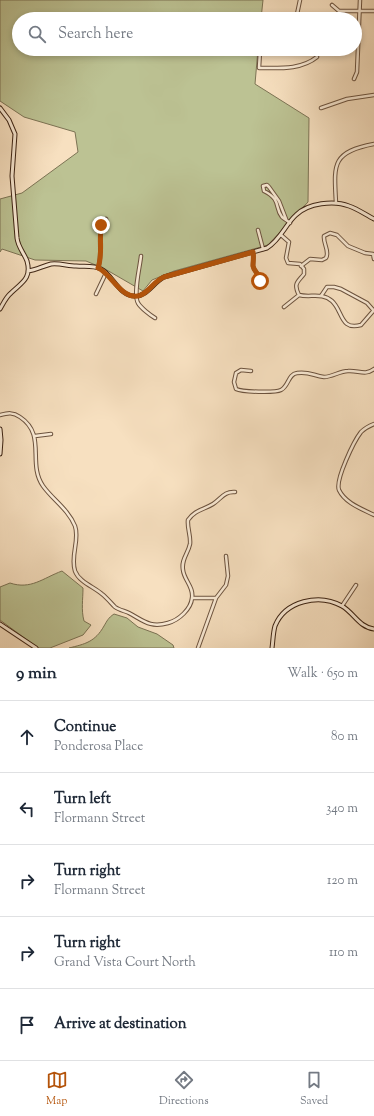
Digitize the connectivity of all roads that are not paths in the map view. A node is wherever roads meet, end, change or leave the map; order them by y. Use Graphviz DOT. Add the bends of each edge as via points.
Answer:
graph roads {
  1 [pos="300,0"];
  2 [pos="360,0"];
  3 [pos="332,5"];
  4 [pos="360,10"];
  5 [pos="374,11"];
  6 [pos="297,12"];
  7 [pos="260,56"];
  8 [pos="358,56"];
  9 [pos="317,57"];
  10 [pos="354,80"];
  11 [pos="374,95"];
  12 [pos="0,108"];
  13 [pos="321,108"];
  14 [pos="374,144"];
  15 [pos="336,204"];
  16 [pos="106,219"];
  17 [pos="286,219"];
  18 [pos="374,219"];
  19 [pos="290,222"];
  20 [pos="258,230"];
  21 [pos="281,235"];
  22 [pos="263,249"];
  23 [pos="253,252"];
  24 [pos="141,256"];
  25 [pos="374,259"];
  26 [pos="302,266"];
  27 [pos="98,268"];
  28 [pos="28,271"];
  29 [pos="106,273"];
  30 [pos="260,281"];
  31 [pos="96,294"];
  32 [pos="299,294"];
  33 [pos="137,296"];
  34 [pos="321,296"];
  35 [pos="284,307"];
  36 [pos="0,309"];
  37 [pos="374,310"];
  38 [pos="155,318"];
  39 [pos="374,369"];
  40 [pos="251,372"];
  41 [pos="0,415"];
  42 [pos="374,424"];
  43 [pos="0,429"];
  44 [pos="51,434"];
  45 [pos="35,436"];
  46 [pos="0,454"];
  47 [pos="235,492"];
  48 [pos="374,515"];
  49 [pos="226,556"];
  50 [pos="356,585"];
  51 [pos="192,598"];
  52 [pos="216,598"];
  53 [pos="342,606"];
  54 [pos="0,624"];
  55 [pos="374,629"];
  56 [pos="36,648"];
  57 [pos="198,648"];
  58 [pos="272,648"];
  1 -- 6 [label="street"];
  2 -- 4 [label="street"];
  3 -- 4 [label="street" via="339,11"];
  4 -- 5 [label="street"];
  7 -- 9 [label="street" via="259,68 287,68 311,62"];
  8 -- 10 [label="street"];
  11 -- 13 [label="street" via="347,99"];
  12 -- 28 [label="street" via="15,134 12,176 17,238"];
  14 -- 15 [label="street" via="350,151 339,161 335,173"];
  15 -- 18 [label="street" via="351,207"];
  15 -- 19 [label="street" via="310,206"];
  16 -- 27 [label="street" via="101,225"];
  17 -- 17 [label="street" via="279,201 269,187 263,186 264,191 275,199 281,215"];
  17 -- 19 [label="street"];
  19 -- 21 [label="street"];
  20 -- 22 [label="street"];
  21 -- 22 [label="street"];
  21 -- 26 [label="street" via="289,242 287,261"];
  22 -- 23 [label="street"];
  23 -- 30 [label="street" via="254,268"];
  23 -- 33 [label="street" via="164,277"];
  24 -- 33 [label="street"];
  25 -- 26 [label="street" via="373,254 348,246 337,235 330,233 324,236 328,254 326,258 310,259"];
  26 -- 32 [label="street" via="305,272 296,284"];
  27 -- 28 [label="street" via="58,264"];
  27 -- 29 [label="street"];
  28 -- 36 [label="street" via="25,280 9,294"];
  29 -- 31 [label="street"];
  29 -- 33 [label="street" via="118,287"];
  32 -- 34 [label="street"];
  32 -- 35 [label="street"];
  33 -- 38 [label="street" via="140,305"];
  34 -- 37 [label="street" via="327,287 337,288 367,303"];
  34 -- 37 [label="street" via="334,303 344,322 350,325 361,325"];
  39 -- 40 [label="street" via="369,373 343,371 327,377 311,372 298,373 291,376 282,390 277,391 256,393 236,389 236,373 241,370"];
  41 -- 45 [label="street" via="15,414 26,421"];
  42 -- 48 [label="street" via="360,433 340,474 338,485 347,500"];
  43 -- 46 [label="street"];
  44 -- 45 [label="street"];
  45 -- 51 [label="street" via="36,471 43,485 67,511 75,527 75,572 84,582 117,608 142,622 156,625 170,623 184,614"];
  47 -- 51 [label="street" via="224,494 213,504 196,511 188,520 190,544 182,564"];
  49 -- 52 [label="street" via="228,576 226,584"];
  50 -- 53 [label="street"];
  51 -- 52 [label="street"];
  52 -- 57 [label="street"];
  53 -- 55 [label="street" via="362,624"];
  53 -- 58 [label="street" via="317,599 292,607 285,612 276,626"];
  54 -- 56 [label="street"];
}
